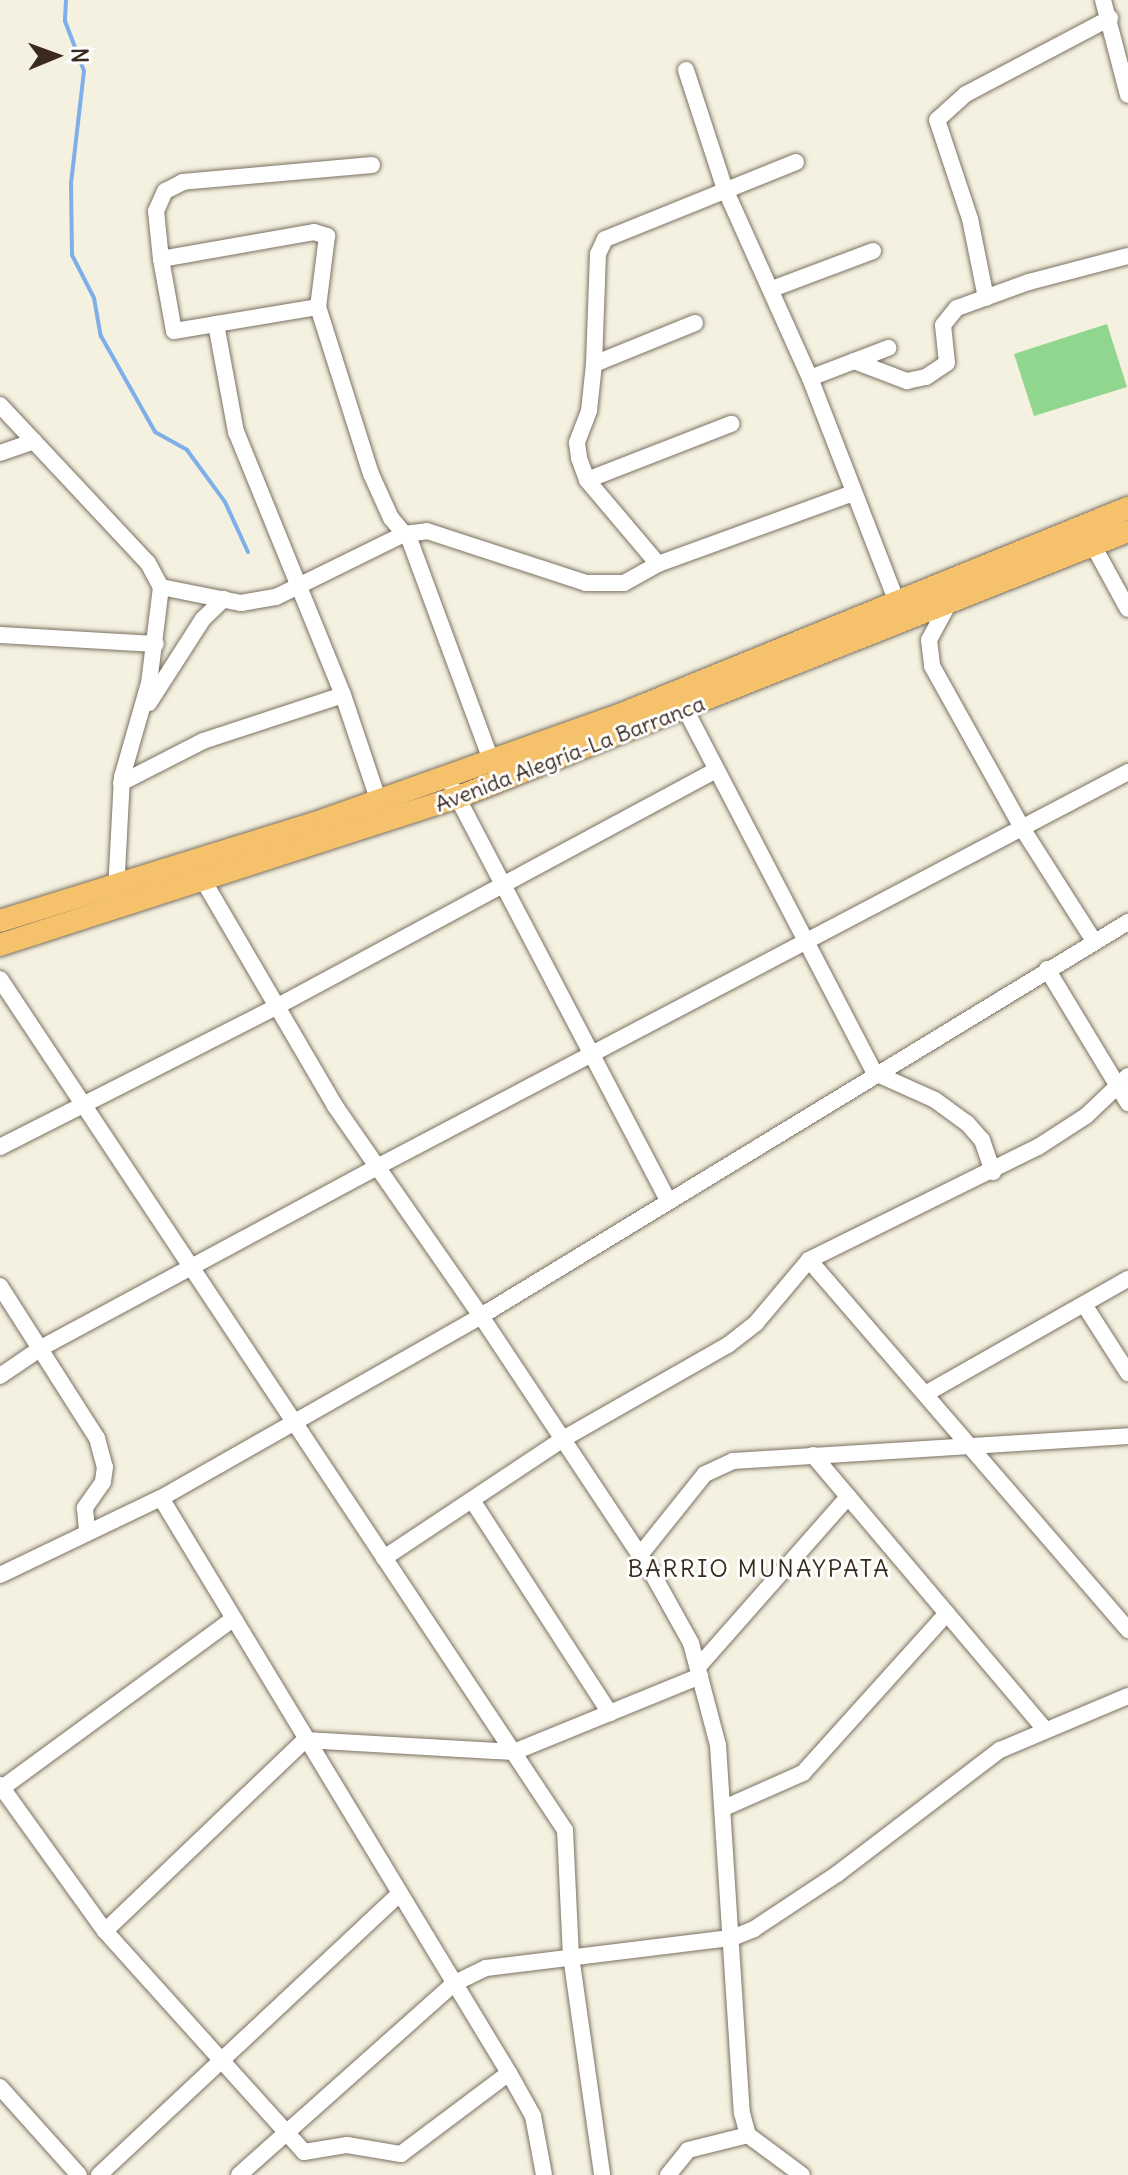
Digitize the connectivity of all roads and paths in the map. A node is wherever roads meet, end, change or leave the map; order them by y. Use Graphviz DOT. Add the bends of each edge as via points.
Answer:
graph roads {
  1 [pos="1103,0"];
  2 [pos="1110,18"];
  3 [pos="686,70"];
  4 [pos="1128,95"];
  5 [pos="796,162"];
  6 [pos="372,165"];
  7 [pos="725,189"];
  8 [pos="873,251"];
  9 [pos="1128,256"];
  10 [pos="161,259"];
  11 [pos="772,289"];
  12 [pos="986,298"];
  13 [pos="318,307"];
  14 [pos="695,323"];
  15 [pos="216,324"];
  16 [pos="888,348"];
  17 [pos="854,361"];
  18 [pos="594,364"];
  19 [pos="810,378"];
  20 [pos="0,405"];
  21 [pos="731,424"];
  22 [pos="34,441"];
  23 [pos="0,453"];
  24 [pos="587,480"];
  25 [pos="853,493"];
  26 [pos="1128,508"];
  27 [pos="1128,531"];
  28 [pos="404,534"];
  29 [pos="1087,534"];
  30 [pos="658,564"];
  31 [pos="961,574"];
  32 [pos="298,586"];
  33 [pos="161,587"];
  34 [pos="224,599"];
  35 [pos="951,599"];
  36 [pos="896,600"];
  37 [pos="1128,609"];
  38 [pos="0,635"];
  39 [pos="156,644"];
  40 [pos="343,695"];
  41 [pos="681,701"];
  42 [pos="135,725"];
  43 [pos="491,760"];
  44 [pos="716,770"];
  45 [pos="1128,772"];
  46 [pos="449,776"];
  47 [pos="121,783"];
  48 [pos="456,798"];
  49 [pos="382,811"];
  50 [pos="1022,828"];
  51 [pos="197,870"];
  52 [pos="502,885"];
  53 [pos="117,896"];
  54 [pos="0,921"];
  55 [pos="1128,922"];
  56 [pos="1094,941"];
  57 [pos="807,943"];
  58 [pos="0,945"];
  59 [pos="1047,969"];
  60 [pos="0,979"];
  61 [pos="276,1007"];
  62 [pos="592,1056"];
  63 [pos="875,1073"];
  64 [pos="1123,1081"];
  65 [pos="1128,1103"];
  66 [pos="83,1107"];
  67 [pos="0,1147"];
  68 [pos="377,1167"];
  69 [pos="993,1172"];
  70 [pos="668,1200"];
  71 [pos="809,1260"];
  72 [pos="191,1269"];
  73 [pos="1128,1279"];
  74 [pos="0,1286"];
  75 [pos="1085,1306"];
  76 [pos="481,1316"];
  77 [pos="41,1348"];
  78 [pos="1128,1373"];
  79 [pos="0,1376"];
  80 [pos="927,1393"];
  81 [pos="293,1422"];
  82 [pos="1128,1436"];
  83 [pos="563,1439"];
  84 [pos="971,1445"];
  85 [pos="813,1455"];
  86 [pos="848,1497"];
  87 [pos="161,1498"];
  88 [pos="472,1500"];
  89 [pos="87,1531"];
  90 [pos="640,1555"];
  91 [pos="384,1558"];
  92 [pos="0,1575"];
  93 [pos="947,1613"];
  94 [pos="233,1619"];
  95 [pos="1128,1630"];
  96 [pos="699,1672"];
  97 [pos="1128,1696"];
  98 [pos="610,1713"];
  99 [pos="1044,1728"];
  100 [pos="305,1740"];
  101 [pos="514,1752"];
  102 [pos="1,1786"];
  103 [pos="724,1808"];
  104 [pos="399,1894"];
  105 [pos="105,1931"];
  106 [pos="732,1938"];
  107 [pos="571,1956"];
  108 [pos="453,1984"];
  109 [pos="223,2063"];
  110 [pos="509,2073"];
  111 [pos="0,2087"];
  112 [pos="284,2135"];
  113 [pos="748,2135"];
  114 [pos="79,2175"];
  115 [pos="99,2175"];
  116 [pos="239,2175"];
  117 [pos="544,2175"];
  118 [pos="602,2175"];
  119 [pos="668,2175"];
  120 [pos="802,2175"];
  1 -- 2 [label="street"];
  2 -- 4 [label="street"];
  2 -- 12 [label="street" via="966,94 937,120 970,219"];
  3 -- 7 [label="street"];
  5 -- 7 [label="street"];
  6 -- 10 [label="street" via="183,182 165,191 156,211"];
  7 -- 11 [label="street"];
  7 -- 18 [label="street" via="605,239 598,254"];
  8 -- 11 [label="street"];
  9 -- 12 [label="street"];
  10 -- 13 [label="street" via="314,232 327,236"];
  10 -- 15 [label="street" via="174,331"];
  11 -- 19 [label="street"];
  12 -- 17 [label="street" via="945,318 947,363 926,377 907,381"];
  13 -- 15 [label="street"];
  13 -- 28 [label="street" via="371,474"];
  14 -- 18 [label="street"];
  15 -- 32 [label="street" via="236,432"];
  16 -- 17 [label="street"];
  17 -- 19 [label="street"];
  18 -- 24 [label="street" via="589,411 577,443"];
  19 -- 25 [label="street"];
  20 -- 22 [label="street"];
  21 -- 24 [label="street"];
  22 -- 23 [label="street"];
  22 -- 33 [label="street" via="148,563"];
  24 -- 30 [label="street"];
  25 -- 30 [label="street"];
  25 -- 36 [label="street"];
  26 -- 29 [label="main road, Avenida Alegría-La Barranca"];
  27 -- 29 [label="main road, Avenida Alegría-La Barranca"];
  28 -- 30 [label="street" via="436,532 586,583 624,583"];
  28 -- 32 [label="street"];
  28 -- 43 [label="street"];
  29 -- 31 [label="main road, Avenida Alegría-La Barranca"];
  29 -- 35 [label="main road, Avenida Alegría-La Barranca"];
  29 -- 37 [label="street"];
  31 -- 35 [label="street"];
  31 -- 36 [label="main road, Avenida Alegría-La Barranca"];
  32 -- 34 [label="street" via="276,597 241,603"];
  32 -- 40 [label="street"];
  33 -- 34 [label="street"];
  33 -- 39 [label="street"];
  34 -- 42 [label="street" via="203,619"];
  35 -- 41 [label="main road, Avenida Alegría-La Barranca"];
  35 -- 50 [label="street" via="929,640 929,657"];
  36 -- 41 [label="main road, Avenida Alegría-La Barranca"];
  38 -- 39 [label="street"];
  39 -- 42 [label="street"];
  40 -- 47 [label="street" via="203,741"];
  40 -- 49 [label="street"];
  41 -- 43 [label="main road, Avenida Alegría-La Barranca"];
  41 -- 44 [label="street"];
  41 -- 48 [label="main road, Avenida Alegría-La Barranca"];
  42 -- 47 [label="street"];
  43 -- 46 [label="main road, Avenida Alegría-La Barranca"];
  44 -- 52 [label="street"];
  44 -- 57 [label="street"];
  45 -- 50 [label="street"];
  46 -- 48 [label="street"];
  46 -- 49 [label="main road, Avenida Alegría-La Barranca"];
  47 -- 53 [label="street"];
  48 -- 49 [label="main road, Avenida Alegría-La Barranca"];
  48 -- 52 [label="street"];
  49 -- 51 [label="main road, Avenida Alegría-La Barranca"];
  50 -- 56 [label="street"];
  50 -- 57 [label="street"];
  51 -- 53 [label="main road, Avenida Alegría-La Barranca"];
  51 -- 61 [label="street"];
  52 -- 61 [label="street"];
  52 -- 62 [label="street"];
  53 -- 54 [label="main road, Avenida Alegría-La Barranca"];
  53 -- 58 [label="main road, Avenida Alegría-La Barranca"];
  55 -- 56 [label="street"];
  56 -- 59 [label="street"];
  57 -- 62 [label="street"];
  57 -- 63 [label="street"];
  59 -- 63 [label="street"];
  59 -- 64 [label="street"];
  60 -- 66 [label="street"];
  61 -- 66 [label="street"];
  61 -- 68 [label="street"];
  62 -- 68 [label="street"];
  62 -- 70 [label="street"];
  63 -- 69 [label="street" via="935,1100 967,1123 982,1140"];
  63 -- 70 [label="street"];
  64 -- 65 [label="street"];
  64 -- 69 [label="street" via="1086,1116"];
  66 -- 67 [label="street"];
  66 -- 72 [label="street"];
  68 -- 72 [label="street"];
  68 -- 76 [label="street"];
  69 -- 71 [label="street"];
  70 -- 76 [label="street"];
  71 -- 80 [label="street"];
  71 -- 83 [label="street" via="756,1323 728,1345"];
  72 -- 77 [label="street"];
  72 -- 81 [label="street"];
  73 -- 75 [label="street"];
  74 -- 77 [label="street"];
  75 -- 78 [label="street"];
  75 -- 80 [label="street"];
  76 -- 81 [label="street"];
  76 -- 83 [label="street"];
  77 -- 79 [label="street"];
  77 -- 89 [label="street" via="97,1438 105,1467 103,1482 85,1508"];
  80 -- 84 [label="street"];
  81 -- 87 [label="street"];
  81 -- 91 [label="street"];
  82 -- 84 [label="street"];
  83 -- 88 [label="street"];
  83 -- 90 [label="street"];
  84 -- 85 [label="street"];
  84 -- 95 [label="street"];
  85 -- 86 [label="street"];
  85 -- 90 [label="street" via="733,1461 705,1474"];
  86 -- 93 [label="street"];
  86 -- 96 [label="street"];
  87 -- 89 [label="street"];
  87 -- 94 [label="street"];
  88 -- 91 [label="street"];
  88 -- 98 [label="street"];
  89 -- 92 [label="street"];
  90 -- 96 [label="street" via="691,1643"];
  91 -- 101 [label="street"];
  93 -- 99 [label="street"];
  93 -- 103 [label="street" via="803,1773"];
  94 -- 100 [label="street"];
  94 -- 102 [label="street"];
  96 -- 98 [label="street"];
  96 -- 103 [label="street" via="718,1745"];
  97 -- 99 [label="street"];
  98 -- 101 [label="street"];
  99 -- 106 [label="street" via="1000,1750 837,1874"];
  100 -- 101 [label="street"];
  100 -- 104 [label="street"];
  100 -- 105 [label="street"];
  101 -- 107 [label="street" via="565,1830"];
  102 -- 105 [label="street"];
  103 -- 106 [label="street"];
  104 -- 108 [label="street"];
  104 -- 109 [label="street"];
  105 -- 109 [label="street"];
  106 -- 107 [label="street"];
  106 -- 113 [label="street" via="742,2113"];
  107 -- 108 [label="street" via="486,1968"];
  107 -- 118 [label="street"];
  108 -- 110 [label="street"];
  108 -- 112 [label="street"];
  109 -- 112 [label="street"];
  109 -- 115 [label="street"];
  110 -- 112 [label="street" via="401,2154 347,2145 304,2152"];
  110 -- 117 [label="street" via="533,2116"];
  111 -- 114 [label="street"];
  112 -- 116 [label="street"];
  113 -- 119 [label="street" via="688,2150"];
  113 -- 120 [label="street"];
}
